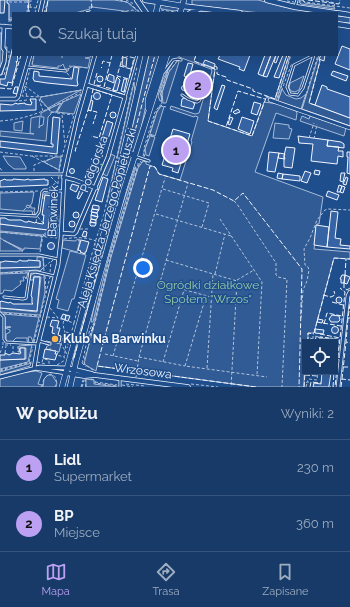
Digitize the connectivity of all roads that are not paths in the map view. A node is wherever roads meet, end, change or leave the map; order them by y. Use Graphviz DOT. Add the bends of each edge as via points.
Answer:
graph roads {
  1 [pos="43,0"];
  2 [pos="137,0"];
  3 [pos="145,0"];
  4 [pos="184,0"];
  5 [pos="267,0"];
  6 [pos="299,0"];
  7 [pos="158,1"];
  8 [pos="297,5"];
  9 [pos="182,6"];
  10 [pos="199,8"];
  11 [pos="157,11"];
  12 [pos="40,12"];
  13 [pos="144,12"];
  14 [pos="179,12"];
  15 [pos="192,12"];
  16 [pos="232,12"];
  17 [pos="324,12"];
  18 [pos="338,13"];
  19 [pos="350,15"];
  20 [pos="338,24"];
  21 [pos="2,26"];
  22 [pos="350,26"];
  23 [pos="2,48"];
  24 [pos="30,56"];
  25 [pos="95,56"];
  26 [pos="137,56"];
  27 [pos="146,56"];
  28 [pos="162,56"];
  29 [pos="167,56"];
  30 [pos="312,56"];
  31 [pos="314,56"];
  32 [pos="181,60"];
  33 [pos="29,67"];
  34 [pos="67,72"];
  35 [pos="2,74"];
  36 [pos="160,76"];
  37 [pos="87,85"];
  38 [pos="203,94"];
  39 [pos="182,95"];
  40 [pos="125,97"];
  41 [pos="0,99"];
  42 [pos="270,100"];
  43 [pos="148,115"];
  44 [pos="350,128"];
  45 [pos="126,141"];
  46 [pos="135,157"];
  47 [pos="149,161"];
  48 [pos="1,174"];
  49 [pos="64,176"];
  50 [pos="96,188"];
  51 [pos="62,191"];
  52 [pos="0,214"];
  53 [pos="60,232"];
  54 [pos="0,254"];
  55 [pos="57,258"];
  56 [pos="55,276"];
  57 [pos="350,292"];
  58 [pos="4,297"];
  59 [pos="1,313"];
  60 [pos="38,342"];
  61 [pos="50,344"];
  62 [pos="338,358"];
  63 [pos="341,359"];
  64 [pos="34,368"];
  65 [pos="66,371"];
  66 [pos="74,372"];
  67 [pos="0,377"];
  68 [pos="120,378"];
  69 [pos="162,385"];
  70 [pos="120,386"];
  71 [pos="62,387"];
  72 [pos="70,387"];
  73 [pos="188,387"];
  74 [pos="338,387"];
  1 -- 12 [label="street"];
  2 -- 13 [label="main road"];
  3 -- 7 [label="main road"];
  4 -- 9 [label="main road"];
  5 -- 8 [label="main road"];
  6 -- 8 [label="lane"];
  7 -- 9 [label="main road"];
  7 -- 11 [label="main road"];
  8 -- 17 [label="main road"];
  9 -- 10 [label="main road"];
  9 -- 14 [label="main road"];
  10 -- 15 [label="main road"];
  10 -- 16 [label="main road"];
  18 -- 19 [label="main road"];
  20 -- 22 [label="main road"];
  21 -- 23 [label="street"];
  23 -- 35 [label="street" via="5,51"];
  24 -- 33 [label="street"];
  25 -- 37 [label="street, Barwinek"];
  26 -- 40 [label="lane"];
  27 -- 45 [label="main road, Aleja Księdza Jerzego Popiełuszki"];
  28 -- 43 [label="main road" via="148,100"];
  29 -- 36 [label="main road, Aleja Księdza Jerzego Popiełuszki"];
  30 -- 31 [label="lane" via="294,65 287,88 290,94 298,95 302,91"];
  32 -- 36 [label="lane" via="172,61"];
  33 -- 34 [label="lane"];
  33 -- 41 [label="street" via="18,97"];
  36 -- 43 [label="main road, Aleja Księdza Jerzego Popiełuszki"];
  37 -- 40 [label="street"];
  37 -- 49 [label="street, Barwinek"];
  38 -- 39 [label="lane" via="197,102"];
  40 -- 50 [label="street, Podgórska" via="111,148"];
  42 -- 44 [label="street"];
  43 -- 46 [label="main road, Aleja Księdza Jerzego Popiełuszki"];
  45 -- 46 [label="main road" via="129,152"];
  45 -- 65 [label="main road, Aleja Księdza Jerzego Popiełuszki" via="107,222"];
  46 -- 47 [label="lane"];
  46 -- 66 [label="main road, Aleja Księdza Jerzego Popiełuszki"];
  48 -- 49 [label="lane"];
  49 -- 50 [label="street"];
  49 -- 51 [label="street, Barwinek"];
  50 -- 53 [label="street, Podgórska" via="75,234"];
  51 -- 52 [label="lane" via="45,190 41,194 39,210 34,217"];
  51 -- 53 [label="street, Barwinek"];
  53 -- 55 [label="street, Barwinek"];
  54 -- 55 [label="lane"];
  55 -- 56 [label="street, Barwinek"];
  56 -- 58 [label="lane" via="30,272 26,298"];
  56 -- 60 [label="street, Barwinek"];
  57 -- 63 [label="street"];
  59 -- 60 [label="lane" via="4,316 4,339 7,343 33,345"];
  60 -- 61 [label="lane"];
  60 -- 64 [label="street, Barwinek"];
  62 -- 63 [label="lane"];
  63 -- 74 [label="street"];
  64 -- 65 [label="street, Wrzosowa" via="40,366"];
  64 -- 67 [label="street, Wrzosowa"];
  65 -- 66 [label="street, Wrzosowa"];
  65 -- 71 [label="main road, Aleja Księdza Jerzego Popiełuszki"];
  66 -- 68 [label="street, Wrzosowa"];
  66 -- 72 [label="main road, Aleja Księdza Jerzego Popiełuszki"];
  68 -- 69 [label="street, Wrzosowa"];
  68 -- 70 [label="lane"];
  69 -- 73 [label="street, Wrzosowa"];
}
